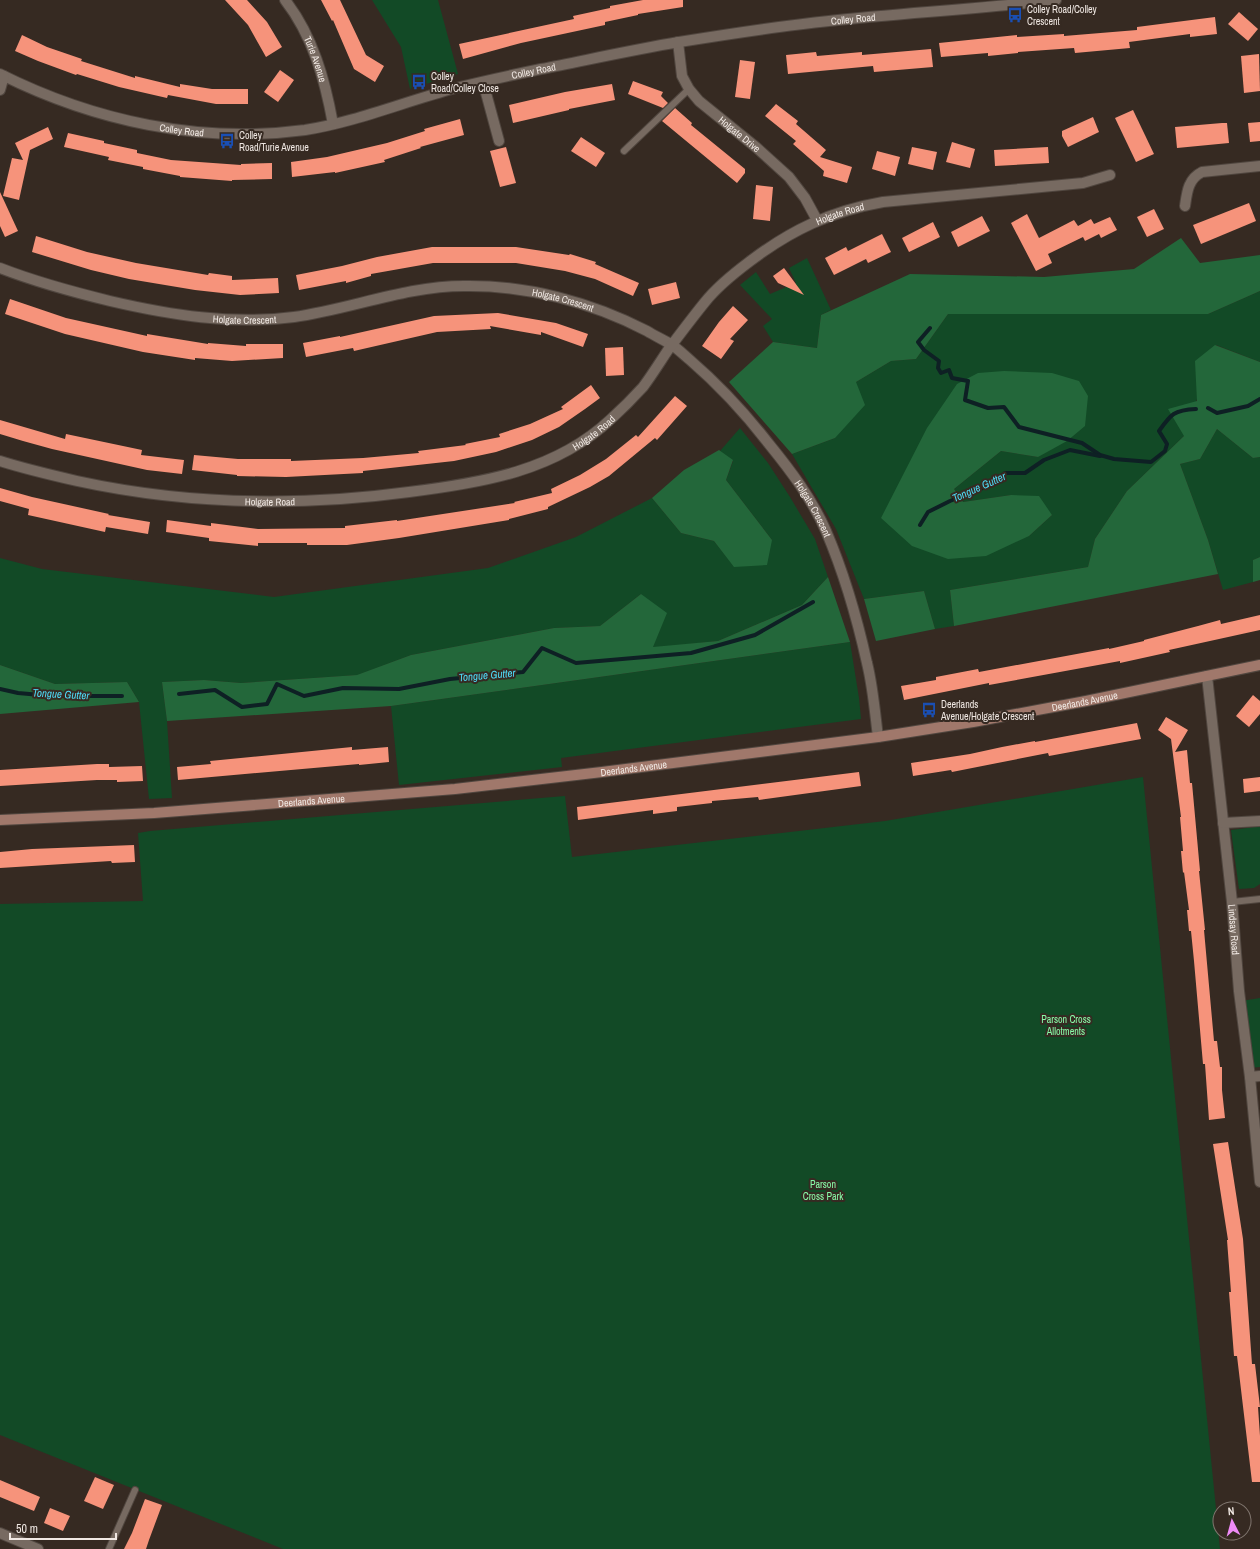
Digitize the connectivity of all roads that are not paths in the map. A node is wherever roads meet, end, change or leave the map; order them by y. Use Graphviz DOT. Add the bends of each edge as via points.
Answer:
graph roads {
  1 [pos="285,0"];
  2 [pos="1056,0"];
  3 [pos="678,42"];
  4 [pos="2,75"];
  5 [pos="483,82"];
  6 [pos="689,89"];
  7 [pos="0,90"];
  8 [pos="333,124"];
  9 [pos="499,142"];
  10 [pos="624,151"];
  11 [pos="1260,166"];
  12 [pos="1110,175"];
  13 [pos="1184,206"];
  14 [pos="817,220"];
  15 [pos="0,268"];
  16 [pos="672,345"];
  17 [pos="0,461"];
  18 [pos="1260,665"];
  19 [pos="1207,676"];
  20 [pos="878,737"];
  21 [pos="0,820"];
  22 [pos="1260,821"];
  23 [pos="1223,823"];
  24 [pos="1260,899"];
  25 [pos="1232,902"];
  26 [pos="1255,1077"];
  27 [pos="1260,1182"];
  28 [pos="135,1490"];
  29 [pos="0,1533"];
  30 [pos="38,1549"];
  31 [pos="109,1549"];
  1 -- 8 [label="street, Turie Avenue" via="308,37 320,66"];
  2 -- 3 [label="street, Colley Road" via="827,21"];
  3 -- 5 [label="street, Colley Road"];
  3 -- 6 [label="street, Holgate Drive" via="682,76"];
  4 -- 7 [label="street"];
  4 -- 8 [label="street, Colley Road" via="74,106 161,128 239,134 299,130"];
  5 -- 8 [label="street, Colley Road"];
  5 -- 9 [label="street"];
  6 -- 10 [label="lane"];
  6 -- 14 [label="street, Holgate Drive" via="699,101 789,177"];
  11 -- 13 [label="street" via="1202,172 1194,176"];
  12 -- 14 [label="street, Holgate Road" via="1083,183 883,202 860,206"];
  14 -- 16 [label="street, Holgate Road" via="779,240 731,275 706,300"];
  15 -- 16 [label="street, Holgate Crescent" via="68,292 152,311 219,319 290,317 327,312 427,288 499,286 552,296 600,311"];
  16 -- 17 [label="street, Holgate Road" via="644,386 610,420 568,450 521,471 429,490 300,502 188,499 111,489"];
  16 -- 20 [label="street, Holgate Crescent" via="705,373 761,433 788,467 825,528 840,567 868,665"];
  18 -- 19 [label="street, Deerlands Avenue"];
  19 -- 20 [label="street, Deerlands Avenue" via="973,722"];
  19 -- 23 [label="street, Lindsay Road"];
  20 -- 21 [label="street, Deerlands Avenue" via="455,789 154,813"];
  22 -- 23 [label="street"];
  23 -- 25 [label="street, Lindsay Road"];
  24 -- 25 [label="lane"];
  25 -- 26 [label="street, Lindsay Road" via="1239,991"];
  26 -- 27 [label="street, Lindsay Road"];
  28 -- 31 [label="lane"];
  29 -- 30 [label="street"];
}
